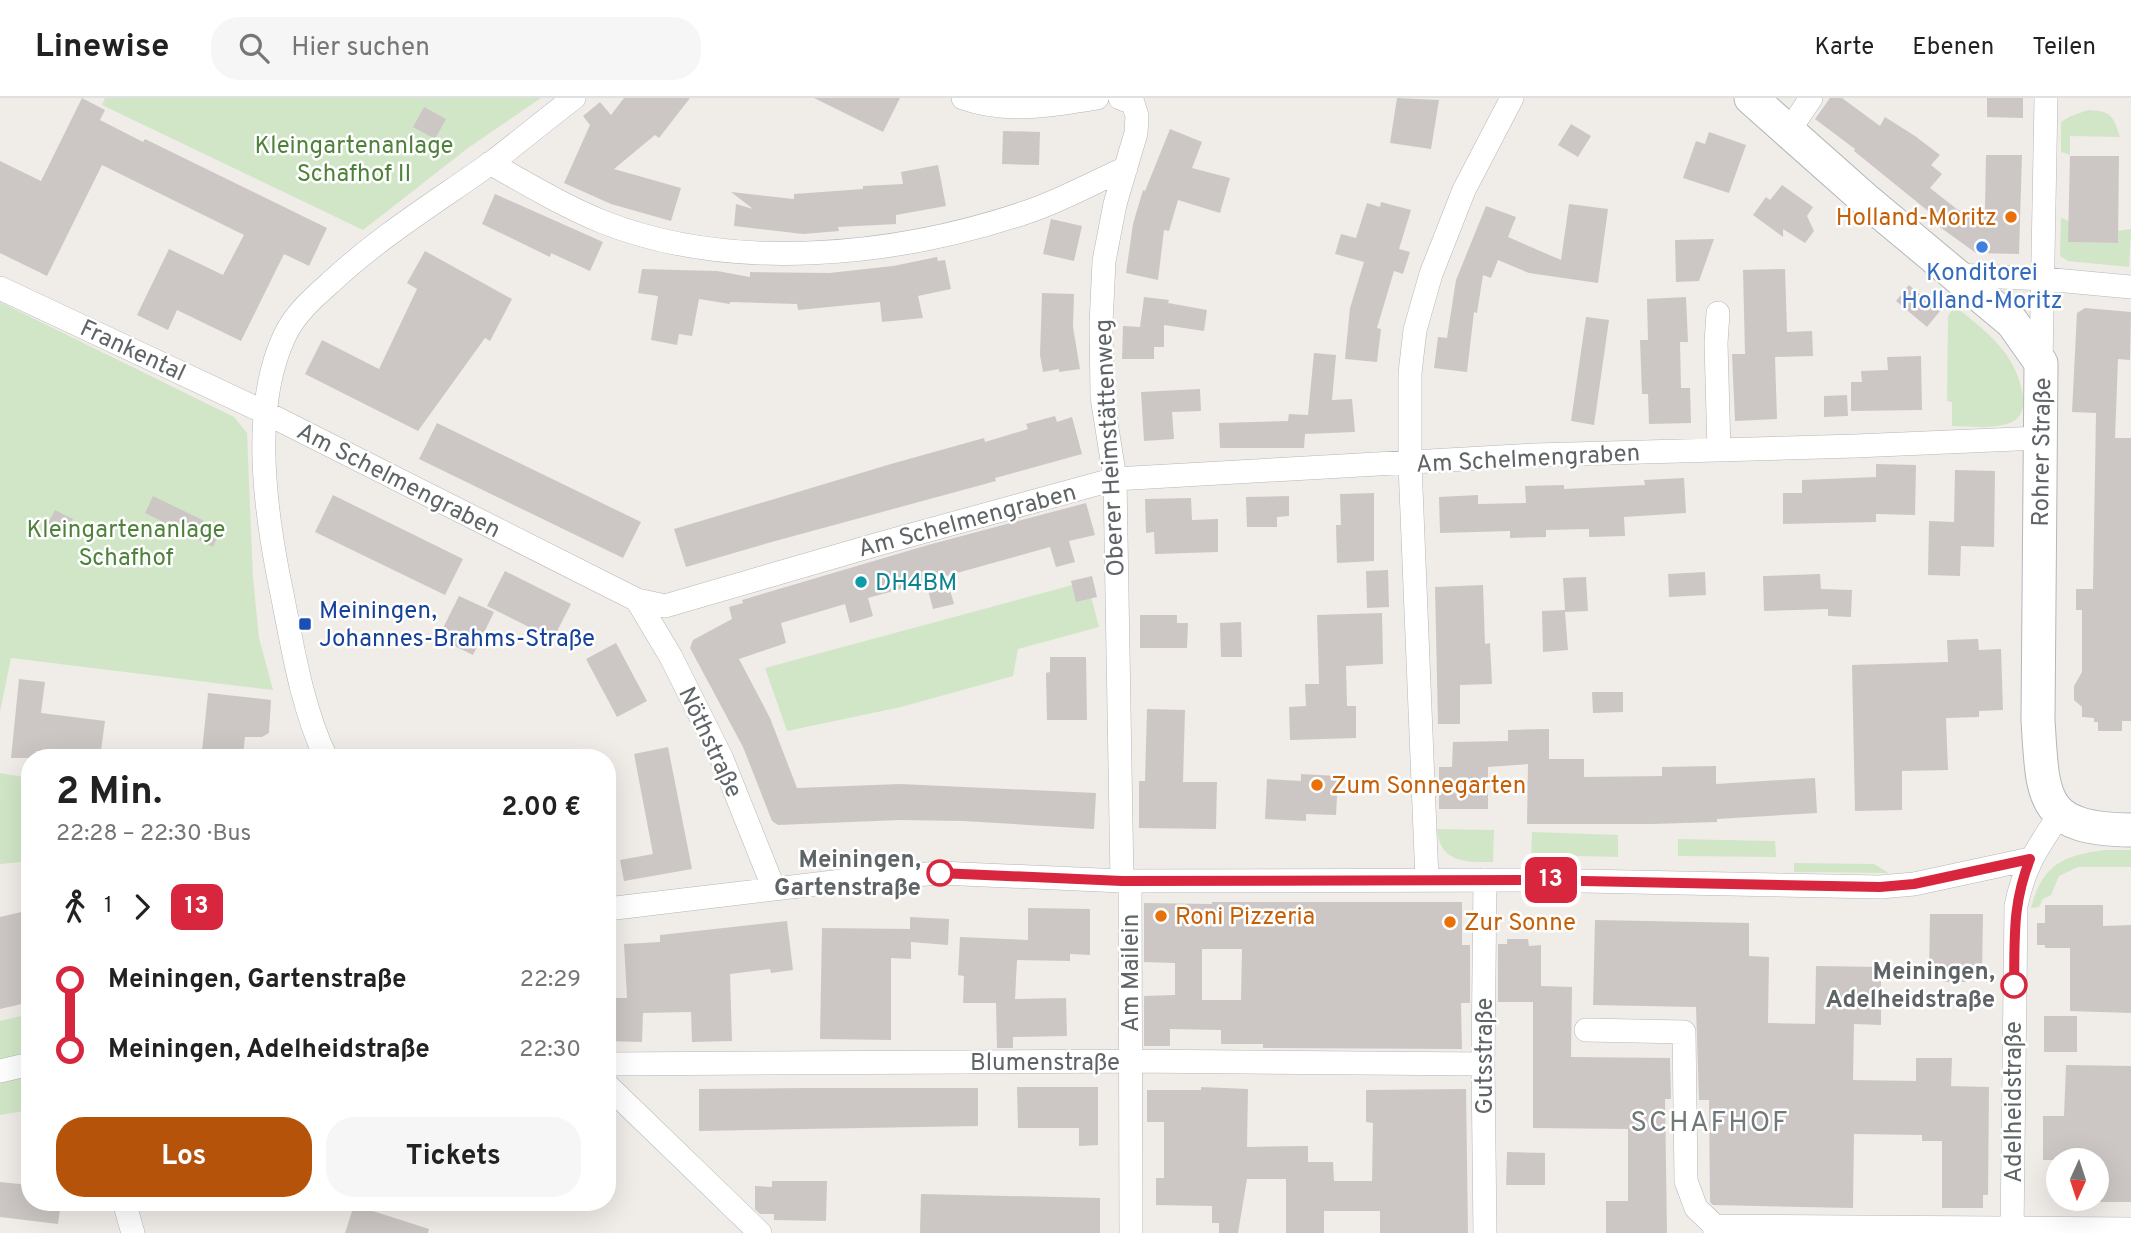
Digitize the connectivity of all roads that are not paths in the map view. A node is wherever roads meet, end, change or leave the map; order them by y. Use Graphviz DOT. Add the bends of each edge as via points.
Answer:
graph roads {
  1 [pos="574,98"];
  2 [pos="963,98"];
  3 [pos="1097,98"];
  4 [pos="1512,98"];
  5 [pos="1752,98"];
  6 [pos="1811,98"];
  7 [pos="2046,98"];
  8 [pos="1126,100"];
  9 [pos="1788,132"];
  10 [pos="490,163"];
  11 [pos="1126,168"];
  12 [pos="1956,275"];
  13 [pos="2044,279"];
  14 [pos="2131,287"];
  15 [pos="0,288"];
  16 [pos="1718,313"];
  17 [pos="2041,363"];
  18 [pos="266,412"];
  19 [pos="2041,438"];
  20 [pos="1719,450"];
  21 [pos="1410,464"];
  22 [pos="1115,479"];
  23 [pos="637,600"];
  24 [pos="323,749"];
  25 [pos="2060,814"];
  26 [pos="2131,830"];
  27 [pos="2030,859"];
  28 [pos="1427,880"];
  29 [pos="1485,880"];
  30 [pos="1126,881"];
  31 [pos="774,889"];
  32 [pos="616,908"];
  33 [pos="1586,1030"];
  34 [pos="1129,1061"];
  35 [pos="616,1064"];
  36 [pos="1483,1064"];
  37 [pos="21,1066"];
  38 [pos="0,1071"];
  39 [pos="616,1094"];
  40 [pos="127,1211"];
  41 [pos="2131,1228"];
  42 [pos="1715,1229"];
  43 [pos="2012,1230"];
  44 [pos="133,1233"];
  45 [pos="760,1233"];
  46 [pos="1131,1233"];
  47 [pos="1485,1233"];
  1 -- 10 [label="street"];
  2 -- 3 [label="street" via="1010,108"];
  4 -- 21 [label="street" via="1464,190 1418,315 1410,373"];
  5 -- 9 [label="main road, Rohrer Straße"];
  6 -- 9 [label="street"];
  7 -- 13 [label="street"];
  8 -- 11 [label="street, Oberer Heimstättenweg" via="1137,116"];
  9 -- 12 [label="main road, Rohrer Straße"];
  10 -- 11 [label="street" via="604,222 712,249 796,254 861,251 946,237 1027,213"];
  10 -- 18 [label="street" via="351,263 308,303 286,334 270,380"];
  11 -- 22 [label="street, Oberer Heimstättenweg" via="1104,261 1101,324 1102,397"];
  12 -- 13 [label="street"];
  12 -- 17 [label="main road, Rohrer Straße" via="2012,322"];
  13 -- 14 [label="street"];
  13 -- 17 [label="street"];
  15 -- 18 [label="street, Frankental"];
  16 -- 20 [label="street"];
  17 -- 19 [label="main road, Rohrer Straße"];
  18 -- 23 [label="street, Am Schelmengraben"];
  18 -- 24 [label="street" via="266,488 276,562 307,707"];
  19 -- 20 [label="street, Am Schelmengraben"];
  19 -- 25 [label="main road, Rohrer Straße" via="2038,720 2041,770 2049,800"];
  20 -- 21 [label="street, Am Schelmengraben"];
  21 -- 22 [label="street, Am Schelmengraben"];
  21 -- 28 [label="street"];
  22 -- 23 [label="street, Am Schelmengraben" via="665,606"];
  22 -- 30 [label="street, Oberer Heimstättenweg"];
  23 -- 31 [label="street, Nöthstraße" via="722,759"];
  25 -- 26 [label="main road" via="2075,824"];
  25 -- 27 [label="street, Adelheidstraße"];
  27 -- 29 [label="street" via="1880,887"];
  27 -- 43 [label="street, Adelheidstraße" via="2015,906"];
  28 -- 29 [label="street"];
  28 -- 30 [label="street"];
  29 -- 36 [label="street, Gutsstraße"];
  30 -- 31 [label="street" via="940,873"];
  30 -- 34 [label="street, Am Mailein"];
  31 -- 32 [label="street"];
  33 -- 42 [label="street" via="1684,1032 1686,1181 1696,1208"];
  34 -- 35 [label="street, Blumenstraße"];
  34 -- 36 [label="street, Blumenstraße"];
  34 -- 46 [label="street, Am Mailein"];
  36 -- 47 [label="street, Gutsstraße"];
  37 -- 38 [label="street"];
  39 -- 45 [label="street"];
  40 -- 44 [label="street"];
  41 -- 43 [label="street"];
  42 -- 43 [label="street"];
}
